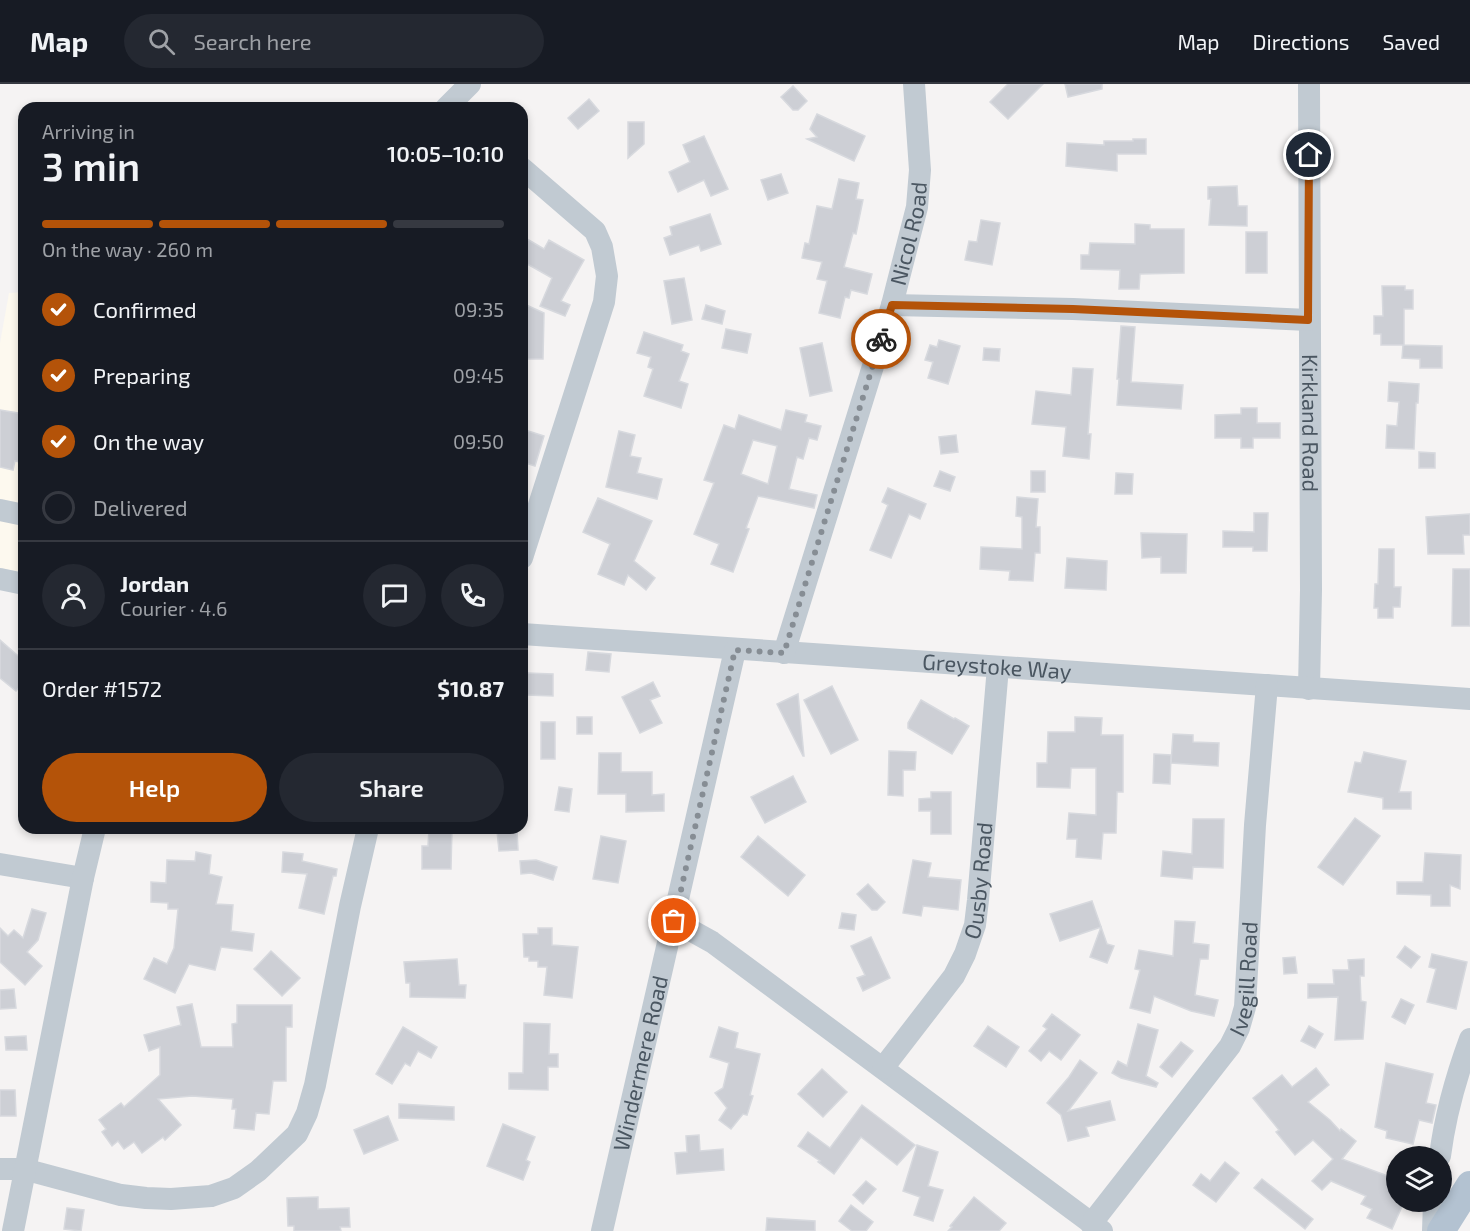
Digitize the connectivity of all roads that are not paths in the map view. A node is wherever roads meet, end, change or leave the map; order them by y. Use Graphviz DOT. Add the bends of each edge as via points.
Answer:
graph roads {
  1 [pos="470,84"];
  2 [pos="914,84"];
  3 [pos="1309,84"];
  4 [pos="454,102"];
  5 [pos="528,173"];
  6 [pos="892,305"];
  7 [pos="1308,320"];
  8 [pos="0,510"];
  9 [pos="18,514"];
  10 [pos="528,539"];
  11 [pos="0,579"];
  12 [pos="18,583"];
  13 [pos="528,634"];
  14 [pos="735,650"];
  15 [pos="784,653"];
  16 [pos="998,667"];
  17 [pos="1267,685"];
  18 [pos="1309,689"];
  19 [pos="1470,699"];
  20 [pos="94,834"];
  21 [pos="367,834"];
  22 [pos="0,864"];
  23 [pos="83,878"];
  24 [pos="674,921"];
  25 [pos="1470,1039"];
  26 [pos="883,1068"];
  27 [pos="1442,1146"];
  28 [pos="0,1169"];
  29 [pos="24,1169"];
  30 [pos="1470,1187"];
  31 [pos="1434,1212"];
  32 [pos="1096,1227"];
  33 [pos="607,1229"];
  34 [pos="13,1231"];
  35 [pos="1433,1231"];
  36 [pos="1441,1231"];
  37 [pos="1465,1231"];
  1 -- 4 [label="street"];
  2 -- 6 [label="street, Nicol Road" via="920,170 917,207"];
  3 -- 7 [label="street, Kirkland Road"];
  5 -- 10 [label="street" via="595,231 607,276 604,302"];
  6 -- 7 [label="street"];
  6 -- 15 [label="street, Nicol Road"];
  7 -- 18 [label="street, Kirkland Road"];
  8 -- 9 [label="street"];
  11 -- 12 [label="street"];
  13 -- 14 [label="street, Greystoke Way"];
  14 -- 15 [label="street, Greystoke Way"];
  14 -- 24 [label="street, Windermere Road"];
  15 -- 16 [label="street, Greystoke Way"];
  16 -- 17 [label="street, Greystoke Way"];
  16 -- 26 [label="street, Ousby Road" via="975,925 954,976"];
  17 -- 18 [label="street, Greystoke Way"];
  17 -- 32 [label="street, Ivegill Road" via="1245,1007 1239,1028 1230,1046"];
  18 -- 19 [label="street, Greystoke Way"];
  20 -- 23 [label="street"];
  21 -- 29 [label="street" via="307,1113 297,1134 271,1160 234,1188 211,1196 171,1199 121,1195"];
  22 -- 23 [label="street"];
  23 -- 29 [label="street"];
  24 -- 26 [label="street" via="712,942"];
  24 -- 33 [label="street, Windermere Road"];
  25 -- 27 [label="street" via="1457,1073"];
  26 -- 32 [label="street"];
  28 -- 29 [label="street"];
  29 -- 34 [label="street"];
  30 -- 36 [label="main road"];
  30 -- 37 [label="main road"];
  31 -- 35 [label="street"];
}
